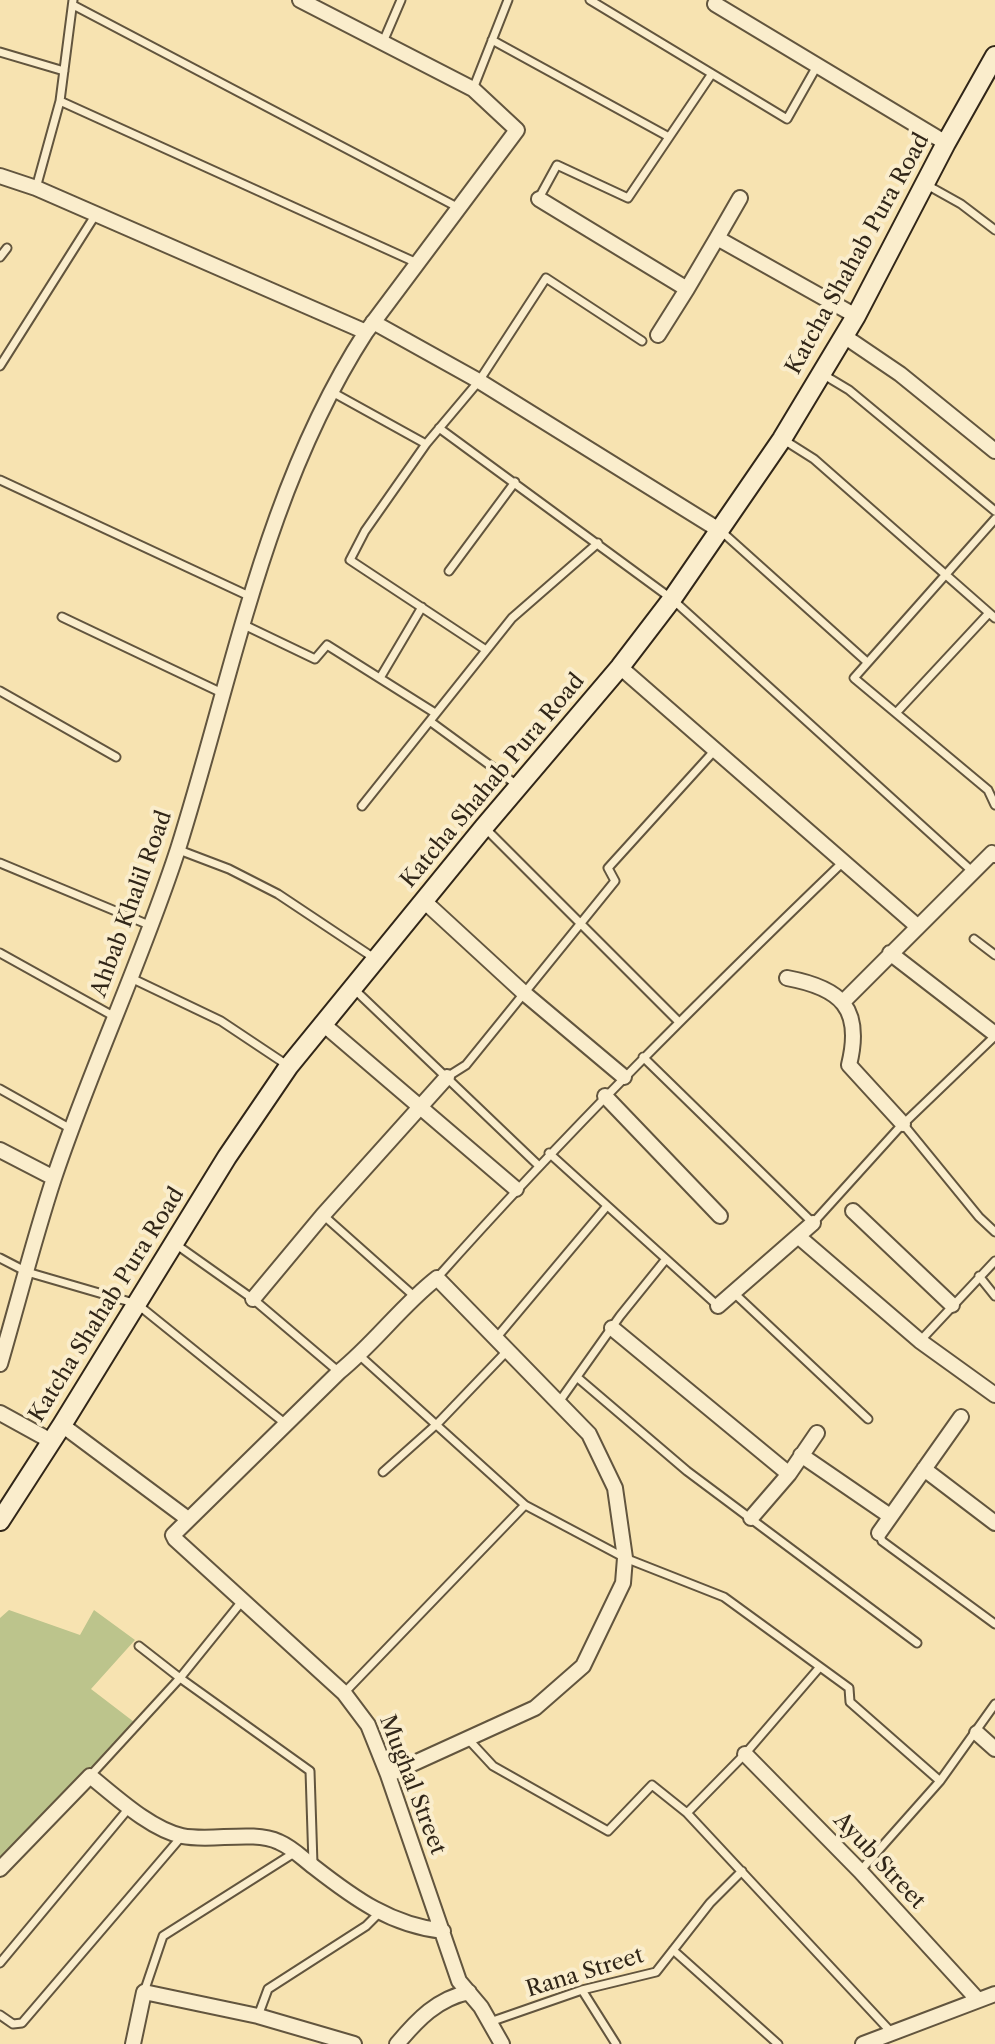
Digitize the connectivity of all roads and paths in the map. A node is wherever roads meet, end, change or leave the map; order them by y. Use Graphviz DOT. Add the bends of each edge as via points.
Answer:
graph roads {
  1 [pos="300,0"];
  2 [pos="401,0"];
  3 [pos="508,0"];
  4 [pos="590,0"];
  5 [pos="711,2"];
  6 [pos="73,3"];
  7 [pos="492,40"];
  8 [pos="383,42"];
  9 [pos="0,52"];
  10 [pos="995,56"];
  11 [pos="817,66"];
  12 [pos="64,71"];
  13 [pos="711,75"];
  14 [pos="473,89"];
  15 [pos="60,101"];
  16 [pos="669,137"];
  17 [pos="946,143"];
  18 [pos="0,176"];
  19 [pos="924,184"];
  20 [pos="36,188"];
  21 [pos="740,198"];
  22 [pos="539,199"];
  23 [pos="459,208"];
  24 [pos="96,214"];
  25 [pos="995,230"];
  26 [pos="717,238"];
  27 [pos="7,248"];
  28 [pos="0,257"];
  29 [pos="417,263"];
  30 [pos="687,289"];
  31 [pos="856,316"];
  32 [pos="370,327"];
  33 [pos="658,335"];
  34 [pos="844,336"];
  35 [pos="642,341"];
  36 [pos="0,366"];
  37 [pos="822,373"];
  38 [pos="479,381"];
  39 [pos="332,392"];
  40 [pos="439,428"];
  41 [pos="782,439"];
  42 [pos="426,444"];
  43 [pos="995,451"];
  44 [pos="0,480"];
  45 [pos="515,482"];
  46 [pos="995,511"];
  47 [pos="995,519"];
  48 [pos="719,530"];
  49 [pos="598,543"];
  50 [pos="449,571"];
  51 [pos="946,575"];
  52 [pos="249,596"];
  53 [pos="672,599"];
  54 [pos="422,607"];
  55 [pos="992,616"];
  56 [pos="62,617"];
  57 [pos="241,624"];
  58 [pos="486,650"];
  59 [pos="867,662"];
  60 [pos="620,667"];
  61 [pos="380,678"];
  62 [pos="0,691"];
  63 [pos="222,693"];
  64 [pos="435,713"];
  65 [pos="896,713"];
  66 [pos="431,722"];
  67 [pos="716,749"];
  68 [pos="116,757"];
  69 [pos="519,786"];
  70 [pos="995,805"];
  71 [pos="362,806"];
  72 [pos="484,827"];
  73 [pos="178,850"];
  74 [pos="994,851"];
  75 [pos="843,862"];
  76 [pos="0,863"];
  77 [pos="973,872"];
  78 [pos="424,901"];
  79 [pos="581,924"];
  80 [pos="149,925"];
  81 [pos="917,926"];
  82 [pos="974,939"];
  83 [pos="0,953"];
  84 [pos="890,953"];
  85 [pos="995,955"];
  86 [pos="376,959"];
  87 [pos="130,977"];
  88 [pos="787,978"];
  89 [pos="352,987"];
  90 [pos="524,993"];
  91 [pos="844,1001"];
  92 [pos="115,1017"];
  93 [pos="678,1021"];
  94 [pos="323,1024"];
  95 [pos="995,1035"];
  96 [pos="643,1057"];
  97 [pos="289,1066"];
  98 [pos="447,1077"];
  99 [pos="624,1077"];
  100 [pos="0,1089"];
  101 [pos="605,1096"];
  102 [pos="419,1106"];
  103 [pos="903,1124"];
  104 [pos="72,1130"];
  105 [pos="0,1150"];
  106 [pos="549,1153"];
  107 [pos="538,1165"];
  108 [pos="54,1178"];
  109 [pos="516,1189"];
  110 [pos="607,1206"];
  111 [pos="853,1211"];
  112 [pos="323,1215"];
  113 [pos="720,1216"];
  114 [pos="813,1223"];
  115 [pos="995,1232"];
  116 [pos="799,1237"];
  117 [pos="174,1243"];
  118 [pos="0,1258"];
  119 [pos="666,1259"];
  120 [pos="995,1261"];
  121 [pos="27,1272"];
  122 [pos="979,1276"];
  123 [pos="437,1278"];
  124 [pos="734,1293"];
  125 [pos="414,1296"];
  126 [pos="995,1296"];
  127 [pos="253,1299"];
  128 [pos="137,1304"];
  129 [pos="952,1305"];
  130 [pos="718,1306"];
  131 [pos="612,1328"];
  132 [pos="497,1337"];
  133 [pos="920,1341"];
  134 [pos="3,1345"];
  135 [pos="508,1349"];
  136 [pos="359,1355"];
  137 [pos="0,1364"];
  138 [pos="339,1372"];
  139 [pos="578,1378"];
  140 [pos="995,1395"];
  141 [pos="558,1404"];
  142 [pos="0,1413"];
  143 [pos="961,1417"];
  144 [pos="868,1419"];
  145 [pos="438,1423"];
  146 [pos="62,1425"];
  147 [pos="287,1425"];
  148 [pos="817,1433"];
  149 [pos="51,1441"];
  150 [pos="801,1455"];
  151 [pos="924,1469"];
  152 [pos="383,1472"];
  153 [pos="789,1474"];
  154 [pos="525,1505"];
  155 [pos="890,1516"];
  156 [pos="751,1518"];
  157 [pos="188,1519"];
  158 [pos="0,1521"];
  159 [pos="995,1523"];
  160 [pos="879,1533"];
  161 [pos="625,1558"];
  162 [pos="243,1600"];
  163 [pos="995,1624"];
  164 [pos="917,1643"];
  165 [pos="139,1646"];
  166 [pos="819,1668"];
  167 [pos="180,1678"];
  168 [pos="344,1693"];
  169 [pos="995,1704"];
  170 [pos="977,1733"];
  171 [pos="468,1739"];
  172 [pos="995,1749"];
  173 [pos="745,1754"];
  174 [pos="388,1775"];
  175 [pos="90,1776"];
  176 [pos="940,1781"];
  177 [pos="129,1808"];
  178 [pos="687,1813"];
  179 [pos="182,1836"];
  180 [pos="296,1851"];
  181 [pos="313,1867"];
  182 [pos="0,1869"];
  183 [pos="742,1871"];
  184 [pos="860,1871"];
  185 [pos="379,1913"];
  186 [pos="443,1931"];
  187 [pos="673,1950"];
  188 [pos="0,1963"];
  189 [pos="464,1986"];
  190 [pos="582,1990"];
  191 [pos="144,1992"];
  192 [pos="995,1994"];
  193 [pos="978,2000"];
  194 [pos="0,2015"];
  195 [pos="258,2016"];
  196 [pos="490,2022"];
  197 [pos="891,2032"];
  198 [pos="133,2044"];
  199 [pos="354,2044"];
  200 [pos="397,2044"];
  201 [pos="502,2044"];
  202 [pos="616,2044"];
  203 [pos="778,2044"];
  204 [pos="863,2044"];
  1 -- 8 [label="street"];
  2 -- 8 [label="lane"];
  3 -- 7 [label="lane"];
  4 -- 13 [label="lane"];
  5 -- 11 [label="street"];
  6 -- 12 [label="lane"];
  6 -- 23 [label="lane"];
  7 -- 14 [label="lane"];
  7 -- 16 [label="lane"];
  8 -- 14 [label="street"];
  9 -- 12 [label="lane"];
  10 -- 17 [label="street, Katcha Shahab Pura Road"];
  11 -- 13 [label="lane" via="787,119"];
  11 -- 17 [label="street"];
  12 -- 15 [label="lane"];
  13 -- 16 [label="lane"];
  14 -- 23 [label="street, Ahbab Khalil Road" via="517,130"];
  15 -- 20 [label="lane"];
  15 -- 29 [label="lane"];
  16 -- 22 [label="lane" via="628,198 557,165"];
  17 -- 19 [label="street, Katcha Shahab Pura Road"];
  18 -- 20 [label="street"];
  19 -- 25 [label="lane"];
  19 -- 31 [label="street, Katcha Shahab Pura Road"];
  20 -- 24 [label="street"];
  21 -- 26 [label="street"];
  22 -- 30 [label="street"];
  23 -- 29 [label="street, Ahbab Khalil Road"];
  24 -- 32 [label="street"];
  24 -- 36 [label="lane"];
  26 -- 30 [label="street"];
  26 -- 31 [label="street"];
  27 -- 28 [label="lane"];
  29 -- 32 [label="street, Ahbab Khalil Road"];
  30 -- 33 [label="street"];
  31 -- 34 [label="street, Katcha Shahab Pura Road"];
  32 -- 38 [label="street"];
  32 -- 39 [label="street, Ahbab Khalil Road"];
  34 -- 37 [label="street, Katcha Shahab Pura Road"];
  34 -- 43 [label="street"];
  35 -- 38 [label="lane" via="546,278"];
  37 -- 41 [label="street, Katcha Shahab Pura Road"];
  37 -- 46 [label="lane"];
  38 -- 40 [label="lane"];
  38 -- 48 [label="street"];
  39 -- 42 [label="lane"];
  39 -- 52 [label="street, Ahbab Khalil Road"];
  40 -- 42 [label="lane"];
  40 -- 45 [label="lane"];
  41 -- 48 [label="street, Katcha Shahab Pura Road"];
  41 -- 51 [label="lane" via="814,459"];
  42 -- 54 [label="lane" via="350,560"];
  44 -- 52 [label="lane"];
  45 -- 49 [label="lane"];
  45 -- 50 [label="lane"];
  47 -- 51 [label="lane"];
  48 -- 53 [label="street, Katcha Shahab Pura Road"];
  48 -- 59 [label="lane"];
  49 -- 53 [label="lane"];
  49 -- 58 [label="lane" via="512,618"];
  51 -- 55 [label="lane"];
  51 -- 59 [label="lane"];
  52 -- 57 [label="street, Ahbab Khalil Road"];
  53 -- 60 [label="street, Katcha Shahab Pura Road"];
  53 -- 77 [label="lane"];
  54 -- 58 [label="lane"];
  54 -- 61 [label="lane"];
  55 -- 65 [label="lane"];
  56 -- 63 [label="lane"];
  57 -- 61 [label="lane" via="315,659 327,645"];
  57 -- 63 [label="street, Ahbab Khalil Road"];
  58 -- 64 [label="lane"];
  59 -- 65 [label="lane" via="854,678"];
  60 -- 67 [label="street"];
  60 -- 69 [label="street, Katcha Shahab Pura Road"];
  61 -- 64 [label="lane"];
  62 -- 68 [label="lane"];
  63 -- 73 [label="street, Ahbab Khalil Road"];
  64 -- 66 [label="lane"];
  65 -- 70 [label="lane" via="988,790"];
  66 -- 69 [label="lane"];
  66 -- 71 [label="lane"];
  67 -- 75 [label="street"];
  67 -- 79 [label="lane" via="608,868 615,881"];
  69 -- 72 [label="street, Katcha Shahab Pura Road"];
  72 -- 78 [label="street, Katcha Shahab Pura Road"];
  72 -- 79 [label="lane"];
  73 -- 80 [label="street, Ahbab Khalil Road"];
  73 -- 86 [label="lane" via="278,894"];
  74 -- 77 [label="street"];
  75 -- 81 [label="street"];
  75 -- 93 [label="lane"];
  76 -- 80 [label="lane"];
  77 -- 81 [label="street"];
  78 -- 86 [label="street, Katcha Shahab Pura Road"];
  78 -- 90 [label="street"];
  79 -- 90 [label="lane"];
  79 -- 93 [label="lane"];
  80 -- 87 [label="street, Ahbab Khalil Road"];
  81 -- 84 [label="street"];
  82 -- 85 [label="lane"];
  83 -- 92 [label="lane"];
  84 -- 91 [label="street"];
  84 -- 95 [label="street"];
  86 -- 89 [label="street, Katcha Shahab Pura Road"];
  87 -- 92 [label="street, Ahbab Khalil Road"];
  87 -- 97 [label="lane" via="221,1021"];
  88 -- 91 [label="street"];
  89 -- 94 [label="street, Katcha Shahab Pura Road"];
  89 -- 98 [label="lane"];
  90 -- 98 [label="lane" via="466,1065"];
  90 -- 99 [label="street"];
  91 -- 103 [label="street" via="854,1032 849,1065"];
  92 -- 104 [label="street, Ahbab Khalil Road"];
  93 -- 96 [label="lane"];
  94 -- 97 [label="street, Katcha Shahab Pura Road"];
  94 -- 102 [label="street"];
  95 -- 103 [label="lane"];
  96 -- 99 [label="lane"];
  96 -- 114 [label="lane"];
  97 -- 117 [label="street, Katcha Shahab Pura Road"];
  98 -- 102 [label="street"];
  98 -- 107 [label="lane"];
  99 -- 101 [label="lane"];
  100 -- 104 [label="lane"];
  101 -- 106 [label="lane"];
  101 -- 113 [label="street"];
  102 -- 109 [label="street"];
  102 -- 112 [label="street"];
  103 -- 114 [label="lane"];
  103 -- 115 [label="lane"];
  104 -- 108 [label="street, Ahbab Khalil Road"];
  105 -- 108 [label="street"];
  106 -- 107 [label="lane"];
  106 -- 110 [label="lane"];
  107 -- 109 [label="lane"];
  108 -- 121 [label="street, Ahbab Khalil Road"];
  109 -- 123 [label="lane"];
  110 -- 119 [label="lane"];
  110 -- 132 [label="lane"];
  111 -- 129 [label="street"];
  112 -- 125 [label="lane"];
  112 -- 127 [label="street"];
  114 -- 116 [label="street"];
  116 -- 124 [label="street"];
  116 -- 133 [label="street"];
  117 -- 127 [label="lane"];
  117 -- 128 [label="street, Katcha Shahab Pura Road"];
  118 -- 121 [label="lane"];
  119 -- 130 [label="lane"];
  119 -- 131 [label="lane"];
  120 -- 122 [label="lane"];
  121 -- 128 [label="lane"];
  121 -- 134 [label="street, Ahbab Khalil Road"];
  122 -- 126 [label="lane"];
  122 -- 129 [label="lane"];
  123 -- 125 [label="street"];
  123 -- 132 [label="street"];
  124 -- 130 [label="street"];
  124 -- 144 [label="lane"];
  125 -- 136 [label="street"];
  127 -- 138 [label="lane"];
  128 -- 146 [label="street, Katcha Shahab Pura Road"];
  128 -- 147 [label="lane"];
  129 -- 133 [label="lane"];
  131 -- 139 [label="lane"];
  131 -- 153 [label="street"];
  132 -- 135 [label="street"];
  133 -- 140 [label="street"];
  134 -- 137 [label="street, Ahbab Khalil Road"];
  135 -- 141 [label="street"];
  135 -- 145 [label="lane"];
  136 -- 138 [label="street"];
  136 -- 145 [label="lane"];
  138 -- 147 [label="street"];
  139 -- 141 [label="lane"];
  139 -- 156 [label="lane"];
  141 -- 161 [label="street" via="589,1434 615,1488"];
  142 -- 149 [label="street"];
  143 -- 151 [label="street"];
  145 -- 152 [label="lane"];
  145 -- 154 [label="lane"];
  146 -- 149 [label="street, Katcha Shahab Pura Road"];
  146 -- 157 [label="street"];
  147 -- 157 [label="street"];
  148 -- 150 [label="street"];
  149 -- 158 [label="street, Katcha Shahab Pura Road"];
  150 -- 153 [label="street"];
  150 -- 155 [label="street"];
  151 -- 155 [label="street"];
  151 -- 159 [label="street"];
  153 -- 156 [label="street"];
  154 -- 161 [label="lane"];
  154 -- 168 [label="lane"];
  155 -- 160 [label="street"];
  156 -- 164 [label="lane"];
  157 -- 162 [label="street, Mughal Street" via="175,1539"];
  160 -- 163 [label="lane" via="882,1541"];
  161 -- 166 [label="lane" via="724,1597"];
  161 -- 171 [label="street" via="623,1583 583,1666 535,1708"];
  162 -- 167 [label="lane"];
  162 -- 168 [label="street, Mughal Street"];
  165 -- 167 [label="lane"];
  166 -- 173 [label="lane"];
  166 -- 176 [label="lane" via="849,1688 850,1702"];
  167 -- 175 [label="lane"];
  167 -- 181 [label="lane" via="310,1771"];
  168 -- 174 [label="street, Mughal Street" via="368,1725"];
  169 -- 170 [label="lane"];
  170 -- 172 [label="street"];
  170 -- 176 [label="lane"];
  171 -- 174 [label="street"];
  171 -- 178 [label="lane" via="493,1766 608,1831 652,1785"];
  173 -- 178 [label="lane"];
  173 -- 184 [label="street, Ayub Street"];
  174 -- 186 [label="street, Mughal Street"];
  175 -- 177 [label="street"];
  175 -- 182 [label="street"];
  176 -- 184 [label="lane"];
  177 -- 179 [label="street"];
  177 -- 188 [label="lane"];
  178 -- 183 [label="lane"];
  179 -- 180 [label="street" via="273,1839"];
  179 -- 194 [label="lane" via="22,2023 13,2024"];
  180 -- 181 [label="street"];
  180 -- 191 [label="lane" via="163,1936"];
  181 -- 185 [label="street"];
  183 -- 187 [label="lane, Rana Street"];
  183 -- 197 [label="lane"];
  184 -- 193 [label="street, Ayub Street"];
  185 -- 186 [label="street"];
  185 -- 195 [label="lane" via="268,1989"];
  186 -- 189 [label="street, Mughal Street"];
  187 -- 190 [label="lane, Rana Street" via="656,1972"];
  187 -- 203 [label="lane"];
  189 -- 196 [label="street, Mughal Street"];
  189 -- 200 [label="street" via="430,2010"];
  190 -- 196 [label="lane, Rana Street"];
  190 -- 202 [label="lane"];
  191 -- 195 [label="street"];
  191 -- 198 [label="street"];
  192 -- 193 [label="street"];
  193 -- 197 [label="street"];
  195 -- 199 [label="street"];
  196 -- 201 [label="street, Mughal Street"];
  197 -- 204 [label="street"];
}
